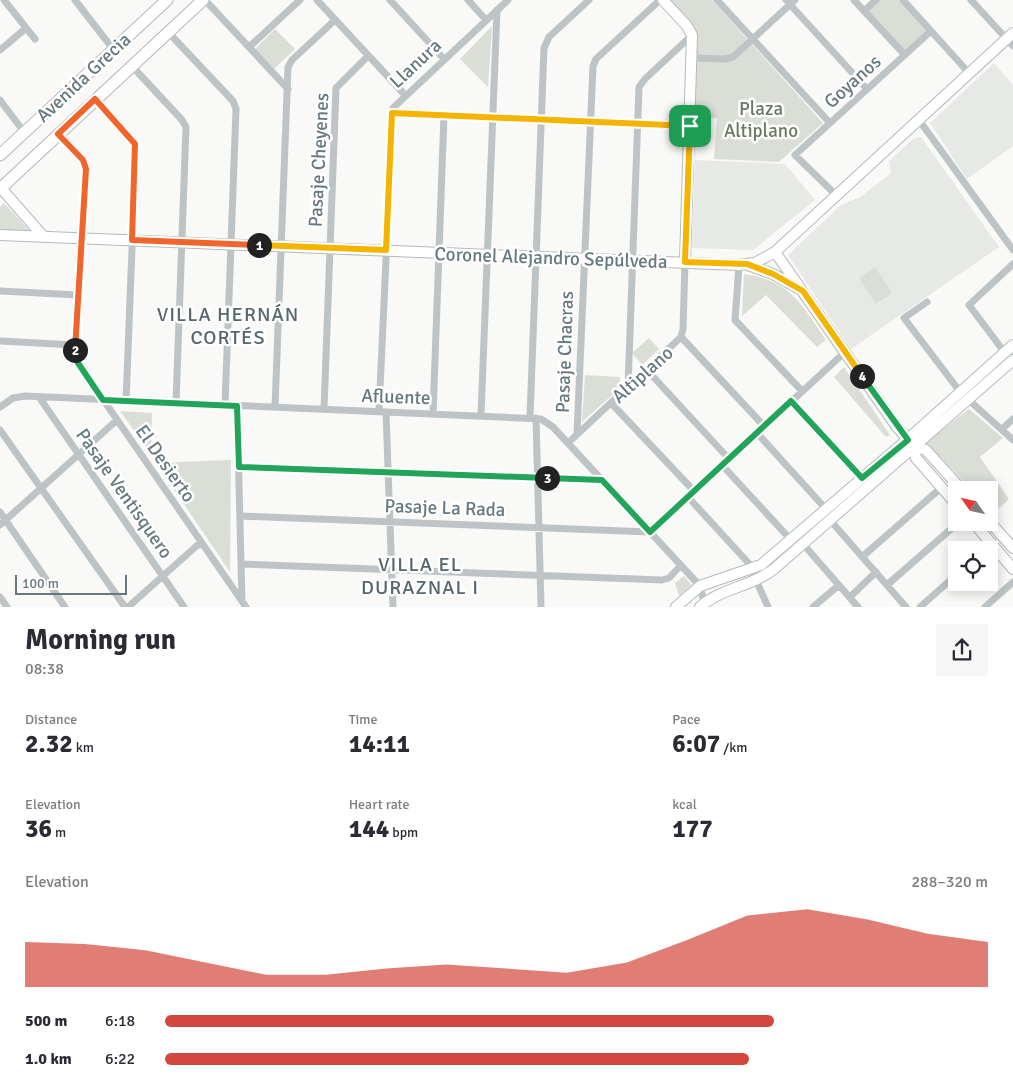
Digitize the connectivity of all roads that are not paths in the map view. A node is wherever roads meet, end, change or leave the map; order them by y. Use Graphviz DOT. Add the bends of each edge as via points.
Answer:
graph roads {
  1 [pos="4,0"];
  2 [pos="75,0"];
  3 [pos="167,0"];
  4 [pos="204,0"];
  5 [pos="300,0"];
  6 [pos="317,0"];
  7 [pos="390,0"];
  8 [pos="468,0"];
  9 [pos="508,0"];
  10 [pos="589,0"];
  11 [pos="661,0"];
  12 [pos="717,0"];
  13 [pos="854,0"];
  14 [pos="876,0"];
  15 [pos="903,0"];
  16 [pos="971,0"];
  17 [pos="790,2"];
  18 [pos="496,10"];
  19 [pos="864,11"];
  20 [pos="336,20"];
  21 [pos="486,20"];
  22 [pos="25,29"];
  23 [pos="931,31"];
  24 [pos="168,32"];
  25 [pos="692,35"];
  26 [pos="35,39"];
  27 [pos="753,39"];
  28 [pos="1011,39"];
  29 [pos="249,47"];
  30 [pos="113,49"];
  31 [pos="0,50"];
  32 [pos="905,55"];
  33 [pos="368,56"];
  34 [pos="693,58"];
  35 [pos="444,59"];
  36 [pos="132,65"];
  37 [pos="969,73"];
  38 [pos="867,89"];
  39 [pos="288,90"];
  40 [pos="404,95"];
  41 [pos="95,99"];
  42 [pos="0,100"];
  43 [pos="392,113"];
  44 [pos="444,115"];
  45 [pos="493,117"];
  46 [pos="541,119"];
  47 [pos="919,120"];
  48 [pos="590,122"];
  49 [pos="830,123"];
  50 [pos="637,124"];
  51 [pos="690,126"];
  52 [pos="24,132"];
  53 [pos="58,134"];
  54 [pos="0,155"];
  55 [pos="0,188"];
  56 [pos="837,196"];
  57 [pos="0,235"];
  58 [pos="43,236"];
  59 [pos="80,238"];
  60 [pos="132,240"];
  61 [pos="182,242"];
  62 [pos="231,244"];
  63 [pos="280,246"];
  64 [pos="330,248"];
  65 [pos="386,250"];
  66 [pos="1013,250"];
  67 [pos="439,252"];
  68 [pos="776,252"];
  69 [pos="487,254"];
  70 [pos="536,256"];
  71 [pos="584,258"];
  72 [pos="633,260"];
  73 [pos="685,262"];
  74 [pos="743,264"];
  75 [pos="1013,264"];
  76 [pos="0,291"];
  77 [pos="803,291"];
  78 [pos="78,295"];
  79 [pos="927,302"];
  80 [pos="681,337"];
  81 [pos="0,342"];
  82 [pos="75,345"];
  83 [pos="1013,345"];
  84 [pos="845,352"];
  85 [pos="1004,352"];
  86 [pos="1013,360"];
  87 [pos="646,370"];
  88 [pos="628,386"];
  89 [pos="802,391"];
  90 [pos="964,396"];
  91 [pos="39,397"];
  92 [pos="103,400"];
  93 [pos="126,401"];
  94 [pos="791,401"];
  95 [pos="176,403"];
  96 [pos="611,403"];
  97 [pos="226,405"];
  98 [pos="237,406"];
  99 [pos="0,407"];
  100 [pos="274,407"];
  101 [pos="324,409"];
  102 [pos="383,412"];
  103 [pos="433,414"];
  104 [pos="481,416"];
  105 [pos="533,418"];
  106 [pos="1013,419"];
  107 [pos="117,420"];
  108 [pos="764,426"];
  109 [pos="1002,429"];
  110 [pos="0,430"];
  111 [pos="757,433"];
  112 [pos="577,434"];
  113 [pos="1013,440"];
  114 [pos="568,443"];
  115 [pos="911,443"];
  116 [pos="78,454"];
  117 [pos="729,459"];
  118 [pos="722,465"];
  119 [pos="239,467"];
  120 [pos="388,472"];
  121 [pos="537,478"];
  122 [pos="862,478"];
  123 [pos="602,480"];
  124 [pos="954,481"];
  125 [pos="942,487"];
  126 [pos="42,488"];
  127 [pos="694,491"];
  128 [pos="948,494"];
  129 [pos="688,496"];
  130 [pos="826,509"];
  131 [pos="0,512"];
  132 [pos="240,516"];
  133 [pos="830,520"];
  134 [pos="3,522"];
  135 [pos="390,522"];
  136 [pos="539,527"];
  137 [pos="949,531"];
  138 [pos="998,531"];
  139 [pos="650,532"];
  140 [pos="791,540"];
  141 [pos="201,542"];
  142 [pos="803,544"];
  143 [pos="1013,548"];
  144 [pos="998,556"];
  145 [pos="862,557"];
  146 [pos="241,564"];
  147 [pos="681,565"];
  148 [pos="754,569"];
  149 [pos="1013,569"];
  150 [pos="392,570"];
  151 [pos="876,572"];
  152 [pos="163,576"];
  153 [pos="540,576"];
  154 [pos="756,580"];
  155 [pos="948,582"];
  156 [pos="1013,582"];
  157 [pos="839,584"];
  158 [pos="887,585"];
  159 [pos="700,586"];
  160 [pos="0,597"];
  161 [pos="850,597"];
  162 [pos="244,604"];
  163 [pos="703,606"];
  164 [pos="987,606"];
  165 [pos="7,607"];
  166 [pos="65,607"];
  167 [pos="127,607"];
  168 [pos="184,607"];
  169 [pos="393,607"];
  170 [pos="541,607"];
  171 [pos="676,607"];
  172 [pos="768,607"];
  173 [pos="813,607"];
  174 [pos="858,607"];
  175 [pos="906,607"];
  176 [pos="920,607"];
  1 -- 22 [label="street"];
  2 -- 30 [label="street"];
  3 -- 30 [label="main road, Avenida Grecia"];
  4 -- 24 [label="main road, Avenida Grecia"];
  4 -- 29 [label="street"];
  5 -- 29 [label="street"];
  6 -- 20 [label="street"];
  7 -- 35 [label="street"];
  8 -- 21 [label="street"];
  9 -- 18 [label="street, Llanura"];
  10 -- 46 [label="street" via="546,41"];
  11 -- 25 [label="street"];
  11 -- 48 [label="street, Pasaje Chacras" via="594,63"];
  12 -- 27 [label="street"];
  13 -- 19 [label="street"];
  14 -- 19 [label="street"];
  15 -- 23 [label="street"];
  16 -- 28 [label="street"];
  17 -- 27 [label="street"];
  17 -- 38 [label="street"];
  18 -- 21 [label="street, Llanura"];
  18 -- 45 [label="street"];
  19 -- 32 [label="street"];
  20 -- 33 [label="street"];
  20 -- 39 [label="street" via="290,62"];
  21 -- 35 [label="street, Llanura"];
  22 -- 26 [label="street"];
  22 -- 31 [label="street"];
  23 -- 32 [label="street, Goyanos"];
  23 -- 37 [label="street"];
  24 -- 36 [label="main road, Avenida Grecia"];
  24 -- 62 [label="street" via="236,106"];
  25 -- 34 [label="street, Altiplano"];
  25 -- 50 [label="street" via="640,85"];
  27 -- 34 [label="street" via="729,59"];
  27 -- 49 [label="street"];
  28 -- 37 [label="street, Coronel Alejandro Sepúlveda"];
  29 -- 39 [label="street"];
  30 -- 52 [label="main road, Avenida Grecia"];
  32 -- 38 [label="street, Goyanos"];
  33 -- 40 [label="street"];
  33 -- 64 [label="street, Pasaje Cheyenes" via="336,88"];
  34 -- 51 [label="street, Altiplano"];
  35 -- 40 [label="street, Llanura"];
  36 -- 41 [label="main road, Avenida Grecia"];
  36 -- 61 [label="street" via="186,127"];
  37 -- 47 [label="street, Coronel Alejandro Sepúlveda"];
  38 -- 49 [label="street, Goyanos"];
  39 -- 63 [label="street"];
  40 -- 43 [label="street, Llanura"];
  41 -- 53 [label="main road, Avenida Grecia"];
  41 -- 60 [label="street" via="135,144"];
  42 -- 52 [label="street"];
  43 -- 44 [label="street"];
  43 -- 65 [label="street, Llanura"];
  44 -- 45 [label="street"];
  44 -- 67 [label="street"];
  45 -- 46 [label="street"];
  45 -- 69 [label="street"];
  46 -- 48 [label="street"];
  46 -- 70 [label="street"];
  47 -- 56 [label="street, Coronel Alejandro Sepúlveda"];
  47 -- 66 [label="street"];
  48 -- 50 [label="street"];
  48 -- 71 [label="street, Pasaje Chacras"];
  49 -- 56 [label="street, Goyanos" via="795,155"];
  50 -- 51 [label="street"];
  50 -- 72 [label="street"];
  51 -- 73 [label="street, Altiplano"];
  52 -- 54 [label="main road, Avenida Grecia"];
  53 -- 55 [label="main road, Avenida Grecia"];
  53 -- 59 [label="street, El Desierto" via="85,163"];
  55 -- 58 [label="street"];
  56 -- 68 [label="street, Coronel Alejandro Sepúlveda"];
  57 -- 58 [label="street, Coronel Alejandro Sepúlveda"];
  58 -- 59 [label="street, Coronel Alejandro Sepúlveda"];
  59 -- 60 [label="street, Coronel Alejandro Sepúlveda"];
  59 -- 78 [label="street, El Desierto"];
  60 -- 61 [label="street, Coronel Alejandro Sepúlveda"];
  60 -- 93 [label="street"];
  61 -- 62 [label="street, Coronel Alejandro Sepúlveda"];
  61 -- 95 [label="street"];
  62 -- 63 [label="street, Coronel Alejandro Sepúlveda"];
  62 -- 97 [label="street"];
  63 -- 64 [label="street, Coronel Alejandro Sepúlveda"];
  63 -- 100 [label="street"];
  64 -- 65 [label="street, Coronel Alejandro Sepúlveda"];
  64 -- 101 [label="street, Pasaje Cheyenes"];
  65 -- 67 [label="street, Coronel Alejandro Sepúlveda"];
  65 -- 102 [label="street, Llanura"];
  67 -- 69 [label="street, Coronel Alejandro Sepúlveda"];
  67 -- 103 [label="street"];
  68 -- 74 [label="street, Coronel Alejandro Sepúlveda" via="762,260"];
  68 -- 77 [label="street"];
  69 -- 70 [label="street, Coronel Alejandro Sepúlveda"];
  69 -- 104 [label="street"];
  70 -- 71 [label="street, Coronel Alejandro Sepúlveda"];
  70 -- 105 [label="street"];
  71 -- 72 [label="street, Coronel Alejandro Sepúlveda"];
  71 -- 112 [label="street, Pasaje Chacras"];
  72 -- 73 [label="street, Coronel Alejandro Sepúlveda"];
  72 -- 88 [label="street"];
  73 -- 74 [label="street, Coronel Alejandro Sepúlveda"];
  73 -- 80 [label="street, Altiplano"];
  74 -- 77 [label="street" via="773,274"];
  74 -- 89 [label="street" via="735,320"];
  75 -- 85 [label="street" via="969,307"];
  76 -- 78 [label="street"];
  77 -- 84 [label="street"];
  78 -- 82 [label="street, El Desierto"];
  79 -- 90 [label="street" via="904,318"];
  80 -- 87 [label="street, Altiplano"];
  80 -- 108 [label="street"];
  81 -- 82 [label="street"];
  82 -- 92 [label="street, El Desierto" via="78,363"];
  83 -- 85 [label="street"];
  84 -- 89 [label="street"];
  84 -- 115 [label="street"];
  85 -- 90 [label="street"];
  86 -- 90 [label="street"];
  87 -- 88 [label="street, Altiplano"];
  87 -- 117 [label="street"];
  88 -- 96 [label="street, Altiplano"];
  89 -- 94 [label="street"];
  90 -- 109 [label="street"];
  90 -- 115 [label="street"];
  91 -- 92 [label="street, Afluente"];
  91 -- 99 [label="street, Afluente" via="18,397"];
  91 -- 116 [label="street, Pasaje Ventisquero"];
  92 -- 93 [label="street, Afluente"];
  92 -- 107 [label="street, El Desierto"];
  93 -- 95 [label="street, Afluente"];
  94 -- 108 [label="street"];
  94 -- 122 [label="street"];
  95 -- 97 [label="street, Afluente"];
  96 -- 112 [label="street, Altiplano"];
  96 -- 127 [label="street"];
  97 -- 98 [label="street, Afluente"];
  98 -- 100 [label="street, Afluente"];
  98 -- 119 [label="street"];
  100 -- 101 [label="street, Afluente"];
  101 -- 102 [label="street, Afluente"];
  102 -- 103 [label="street, Afluente"];
  102 -- 120 [label="street, Llanura"];
  103 -- 104 [label="street, Afluente"];
  104 -- 105 [label="street, Afluente"];
  105 -- 114 [label="street, Afluente" via="550,423"];
  105 -- 121 [label="street"];
  106 -- 109 [label="street"];
  107 -- 116 [label="street"];
  107 -- 141 [label="street, El Desierto"];
  108 -- 111 [label="street"];
  109 -- 113 [label="street"];
  110 -- 126 [label="street"];
  111 -- 117 [label="street"];
  111 -- 130 [label="street"];
  112 -- 114 [label="street, Altiplano"];
  114 -- 123 [label="street, Afluente"];
  115 -- 122 [label="street"];
  115 -- 124 [label="street" via="926,450"];
  115 -- 125 [label="street" via="916,458"];
  115 -- 133 [label="street"];
  116 -- 126 [label="street"];
  116 -- 152 [label="street, Pasaje Ventisquero"];
  117 -- 118 [label="street"];
  118 -- 127 [label="street"];
  118 -- 140 [label="street"];
  119 -- 120 [label="street"];
  119 -- 132 [label="street"];
  120 -- 121 [label="street"];
  120 -- 135 [label="street, Llanura"];
  121 -- 123 [label="street"];
  121 -- 136 [label="street"];
  122 -- 130 [label="street"];
  123 -- 139 [label="street, Afluente"];
  125 -- 128 [label="street"];
  125 -- 145 [label="street"];
  126 -- 134 [label="street"];
  126 -- 167 [label="street"];
  127 -- 129 [label="street"];
  129 -- 139 [label="street"];
  129 -- 148 [label="street"];
  130 -- 140 [label="street"];
  131 -- 134 [label="street"];
  132 -- 135 [label="street, Pasaje La Rada"];
  132 -- 146 [label="street"];
  133 -- 142 [label="street"];
  133 -- 145 [label="street"];
  134 -- 166 [label="street"];
  135 -- 136 [label="street, Pasaje La Rada"];
  135 -- 150 [label="street, Llanura"];
  136 -- 139 [label="street, Pasaje La Rada"];
  136 -- 153 [label="street"];
  137 -- 158 [label="street"];
  138 -- 143 [label="street"];
  139 -- 147 [label="street, Afluente"];
  140 -- 148 [label="street"];
  141 -- 152 [label="street"];
  141 -- 162 [label="street, El Desierto"];
  142 -- 154 [label="street"];
  142 -- 157 [label="street"];
  144 -- 149 [label="street"];
  145 -- 151 [label="street"];
  146 -- 150 [label="street"];
  146 -- 162 [label="street"];
  147 -- 153 [label="street" via="664,580"];
  147 -- 159 [label="street, Afluente"];
  148 -- 159 [label="street"];
  150 -- 153 [label="street"];
  150 -- 169 [label="street, Llanura"];
  151 -- 158 [label="street"];
  151 -- 161 [label="street"];
  152 -- 167 [label="street"];
  152 -- 168 [label="street, Pasaje Ventisquero"];
  153 -- 170 [label="street"];
  154 -- 163 [label="street" via="717,595"];
  154 -- 172 [label="street"];
  155 -- 176 [label="street"];
  156 -- 164 [label="street"];
  157 -- 161 [label="street"];
  157 -- 173 [label="street"];
  158 -- 175 [label="street"];
  159 -- 163 [label="street"];
  159 -- 171 [label="street"];
  160 -- 165 [label="street"];
  161 -- 174 [label="street"];
}
